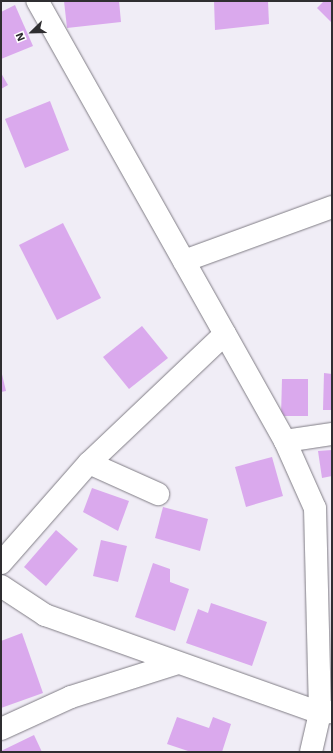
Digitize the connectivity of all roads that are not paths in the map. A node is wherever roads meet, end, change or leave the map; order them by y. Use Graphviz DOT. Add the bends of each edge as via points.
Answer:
graph roads {
  1 [pos="36,1"];
  2 [pos="332,207"];
  3 [pos="184,261"];
  4 [pos="226,334"];
  5 [pos="332,434"];
  6 [pos="285,441"];
  7 [pos="89,463"];
  8 [pos="158,494"];
  9 [pos="1,563"];
  10 [pos="1,586"];
  11 [pos="178,663"];
  12 [pos="326,712"];
  13 [pos="1,729"];
  14 [pos="311,752"];
  1 -- 3 [label="street"];
  2 -- 3 [label="street"];
  3 -- 4 [label="street"];
  4 -- 6 [label="street"];
  4 -- 7 [label="street"];
  5 -- 6 [label="street"];
  6 -- 12 [label="street" via="315,508"];
  7 -- 8 [label="street"];
  7 -- 9 [label="street"];
  10 -- 11 [label="street" via="45,615"];
  11 -- 12 [label="street"];
  11 -- 13 [label="street" via="71,697"];
  12 -- 14 [label="street"];
}
